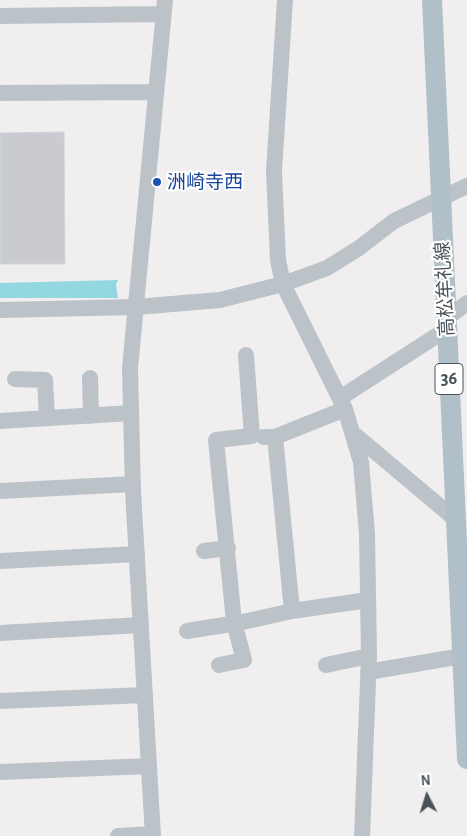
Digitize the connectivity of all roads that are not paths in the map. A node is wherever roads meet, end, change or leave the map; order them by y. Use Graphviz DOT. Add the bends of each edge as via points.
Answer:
graph roads {
  1 [pos="285,0"];
  2 [pos="432,0"];
  3 [pos="164,7"];
  4 [pos="0,16"];
  5 [pos="155,92"];
  6 [pos="0,93"];
  7 [pos="467,186"];
  8 [pos="440,198"];
  9 [pos="283,284"];
  10 [pos="467,303"];
  11 [pos="136,307"];
  12 [pos="0,310"];
  13 [pos="447,324"];
  14 [pos="246,355"];
  15 [pos="90,378"];
  16 [pos="14,379"];
  17 [pos="342,404"];
  18 [pos="131,413"];
  19 [pos="91,416"];
  20 [pos="47,418"];
  21 [pos="0,421"];
  22 [pos="354,434"];
  23 [pos="252,436"];
  24 [pos="275,437"];
  25 [pos="133,484"];
  26 [pos="0,491"];
  27 [pos="460,519"];
  28 [pos="228,548"];
  29 [pos="204,551"];
  30 [pos="136,554"];
  31 [pos="0,561"];
  32 [pos="368,600"];
  33 [pos="292,611"];
  34 [pos="234,622"];
  35 [pos="141,625"];
  36 [pos="187,631"];
  37 [pos="0,633"];
  38 [pos="462,656"];
  39 [pos="368,664"];
  40 [pos="219,665"];
  41 [pos="326,665"];
  42 [pos="145,695"];
  43 [pos="0,702"];
  44 [pos="467,758"];
  45 [pos="149,766"];
  46 [pos="0,772"];
  47 [pos="153,835"];
  48 [pos="118,836"];
  49 [pos="362,836"];
  1 -- 9 [label="street" via="274,171 278,260"];
  2 -- 8 [label="main road, 高松牟礼線 / 36"];
  3 -- 4 [label="street"];
  3 -- 5 [label="street"];
  5 -- 6 [label="street"];
  5 -- 11 [label="street"];
  7 -- 8 [label="street"];
  8 -- 9 [label="street" via="394,221 327,268"];
  8 -- 13 [label="main road, 高松牟礼線 / 36"];
  9 -- 11 [label="street" via="220,300"];
  9 -- 17 [label="street"];
  10 -- 13 [label="street"];
  11 -- 12 [label="street"];
  11 -- 18 [label="street" via="130,368"];
  13 -- 17 [label="street"];
  13 -- 27 [label="main road, 高松牟礼線 / 36"];
  14 -- 23 [label="street"];
  15 -- 19 [label="street"];
  16 -- 20 [label="street" via="44,380"];
  17 -- 22 [label="street"];
  17 -- 24 [label="street"];
  18 -- 19 [label="street"];
  18 -- 25 [label="street"];
  19 -- 20 [label="street"];
  20 -- 21 [label="street"];
  22 -- 27 [label="street"];
  22 -- 32 [label="street" via="361,462"];
  23 -- 24 [label="street"];
  23 -- 28 [label="street" via="216,440"];
  24 -- 33 [label="street"];
  25 -- 26 [label="street"];
  25 -- 30 [label="street"];
  27 -- 38 [label="main road, 高松牟礼線 / 36"];
  28 -- 29 [label="street"];
  28 -- 34 [label="street"];
  30 -- 31 [label="street"];
  30 -- 35 [label="street"];
  32 -- 33 [label="street"];
  32 -- 39 [label="street"];
  33 -- 34 [label="street"];
  34 -- 36 [label="street"];
  34 -- 40 [label="street" via="244,660"];
  35 -- 37 [label="street"];
  35 -- 42 [label="street"];
  38 -- 39 [label="street"];
  38 -- 44 [label="main road, 高松牟礼線 / 36"];
  39 -- 41 [label="street"];
  39 -- 49 [label="street"];
  42 -- 43 [label="street"];
  42 -- 45 [label="street"];
  45 -- 46 [label="street"];
  45 -- 47 [label="street"];
  47 -- 48 [label="street"];
}
